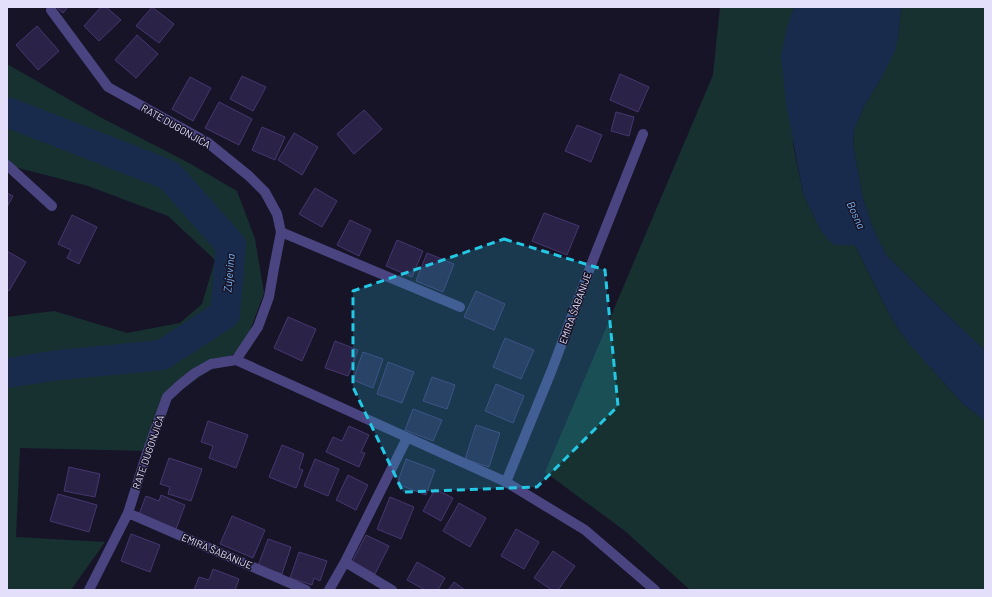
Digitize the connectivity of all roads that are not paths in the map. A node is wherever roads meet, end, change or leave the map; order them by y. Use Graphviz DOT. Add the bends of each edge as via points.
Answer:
graph roads {
  1 [pos="51,10"];
  2 [pos="643,134"];
  3 [pos="7,165"];
  4 [pos="52,206"];
  5 [pos="281,232"];
  6 [pos="460,307"];
  7 [pos="236,360"];
  8 [pos="407,438"];
  9 [pos="506,482"];
  10 [pos="128,513"];
  11 [pos="344,562"];
  12 [pos="89,590"];
  13 [pos="306,590"];
  14 [pos="329,590"];
  15 [pos="392,590"];
  16 [pos="655,590"];
  1 -- 5 [label="street, RATE DUGONJIĆA" via="108,87 207,142 249,176 265,192 278,214"];
  2 -- 9 [label="street, EMIRA ŠABANIJE"];
  3 -- 4 [label="street"];
  5 -- 6 [label="street"];
  5 -- 7 [label="street, RATE DUGONJIĆA" via="269,297 258,327"];
  7 -- 8 [label="street"];
  7 -- 10 [label="street, RATE DUGONJIĆA" via="211,364 167,397"];
  8 -- 9 [label="street"];
  8 -- 11 [label="street"];
  9 -- 16 [label="street" via="585,530"];
  10 -- 12 [label="street, RATE DUGONJIĆA"];
  10 -- 13 [label="street, EMIRA ŠABANIJE"];
  11 -- 14 [label="street"];
  11 -- 15 [label="street"];
}
